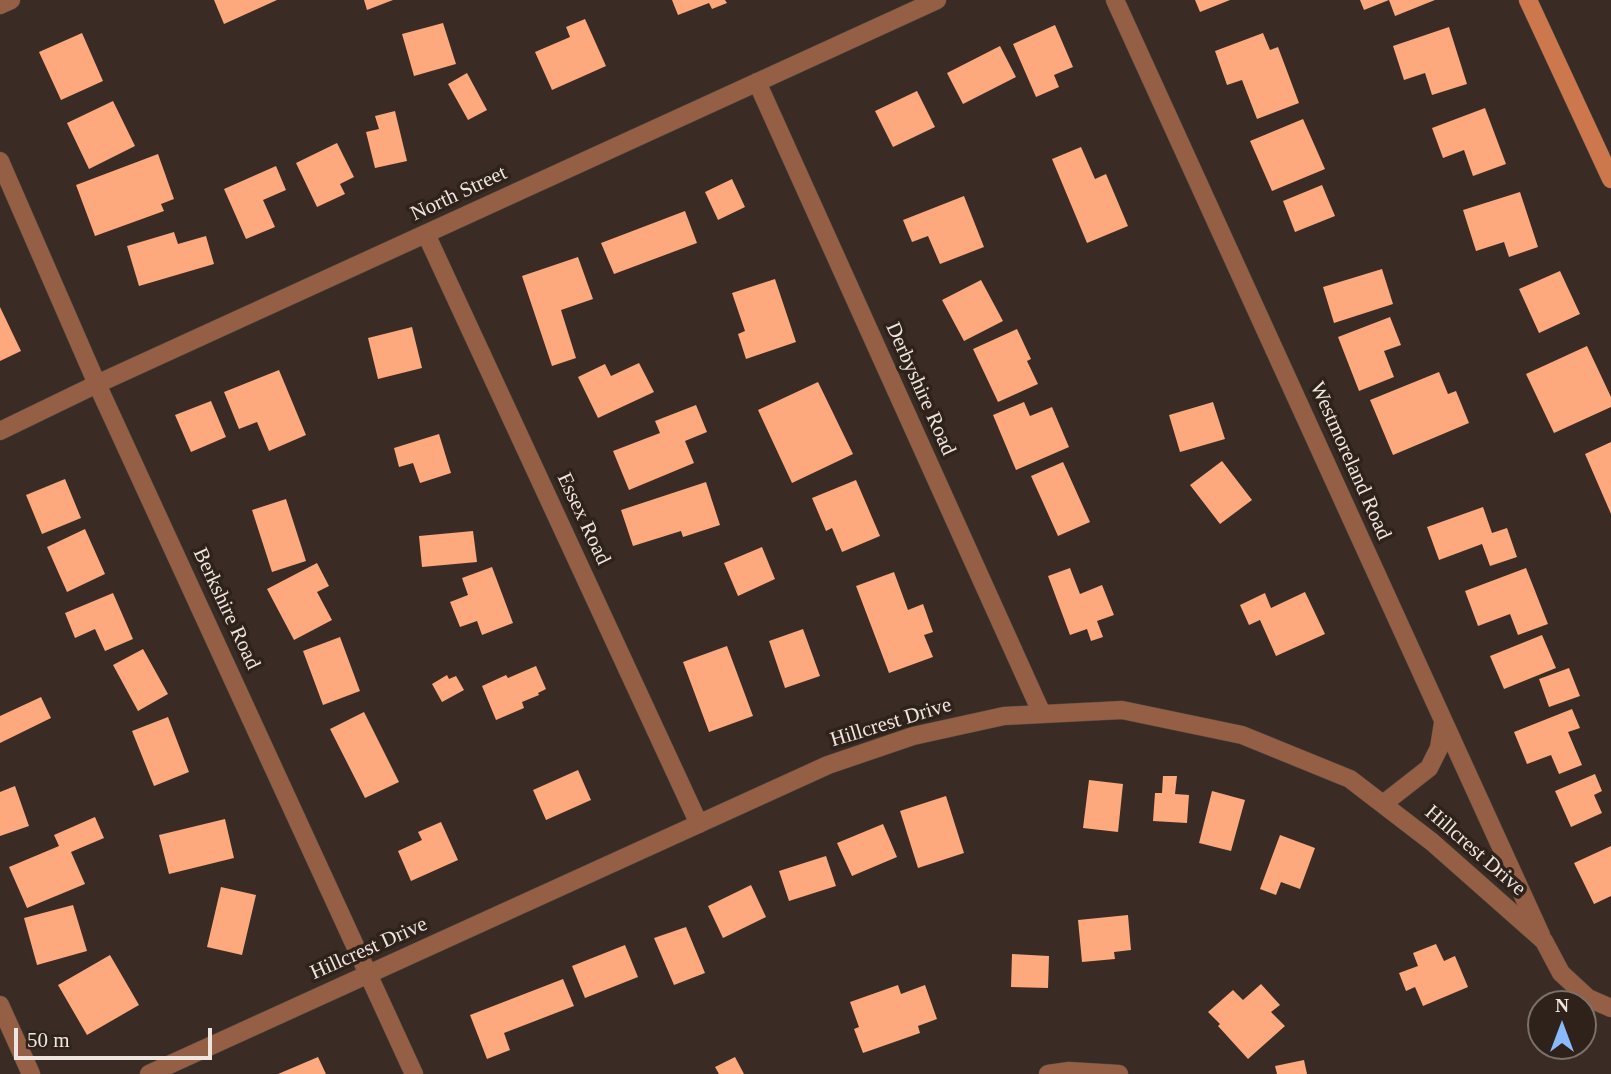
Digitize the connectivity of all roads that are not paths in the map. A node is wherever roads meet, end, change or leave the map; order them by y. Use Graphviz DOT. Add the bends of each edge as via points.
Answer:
graph roads {
  1 [pos="10,0"];
  2 [pos="937,0"];
  3 [pos="1115,0"];
  4 [pos="1528,0"];
  5 [pos="0,5"];
  6 [pos="757,82"];
  7 [pos="0,161"];
  8 [pos="1611,179"];
  9 [pos="426,234"];
  10 [pos="97,384"];
  11 [pos="0,431"];
  12 [pos="1042,714"];
  13 [pos="1443,723"];
  14 [pos="1383,804"];
  15 [pos="699,824"];
  16 [pos="1544,941"];
  17 [pos="368,974"];
  18 [pos="0,1004"];
  19 [pos="1611,1008"];
  20 [pos="31,1074"];
  21 [pos="149,1074"];
  22 [pos="414,1074"];
  23 [pos="1048,1074"];
  24 [pos="1119,1074"];
  1 -- 5 [label="street"];
  2 -- 6 [label="street, North Street"];
  3 -- 13 [label="street, Westmoreland Road"];
  4 -- 8 [label="street"];
  6 -- 9 [label="street, North Street"];
  6 -- 12 [label="street, Derbyshire Road"];
  7 -- 10 [label="street, Berkshire Road"];
  9 -- 10 [label="street, North Street"];
  9 -- 15 [label="street, Essex Road"];
  10 -- 11 [label="street, North Street"];
  10 -- 17 [label="street, Berkshire Road"];
  12 -- 14 [label="street, Hillcrest Drive" via="1122,710 1242,735 1350,779"];
  12 -- 15 [label="street, Hillcrest Drive" via="1004,716 913,736 828,765"];
  13 -- 14 [label="street" via="1439,748 1429,768"];
  13 -- 16 [label="street, Westmoreland Road"];
  14 -- 16 [label="street, Hillcrest Drive"];
  15 -- 17 [label="street, Hillcrest Drive"];
  16 -- 19 [label="street, Hillcrest Drive" via="1561,974 1588,998"];
  17 -- 21 [label="street, Hillcrest Drive"];
  17 -- 22 [label="street, Berkshire Road"];
  18 -- 20 [label="street"];
  23 -- 24 [label="street"];
}
